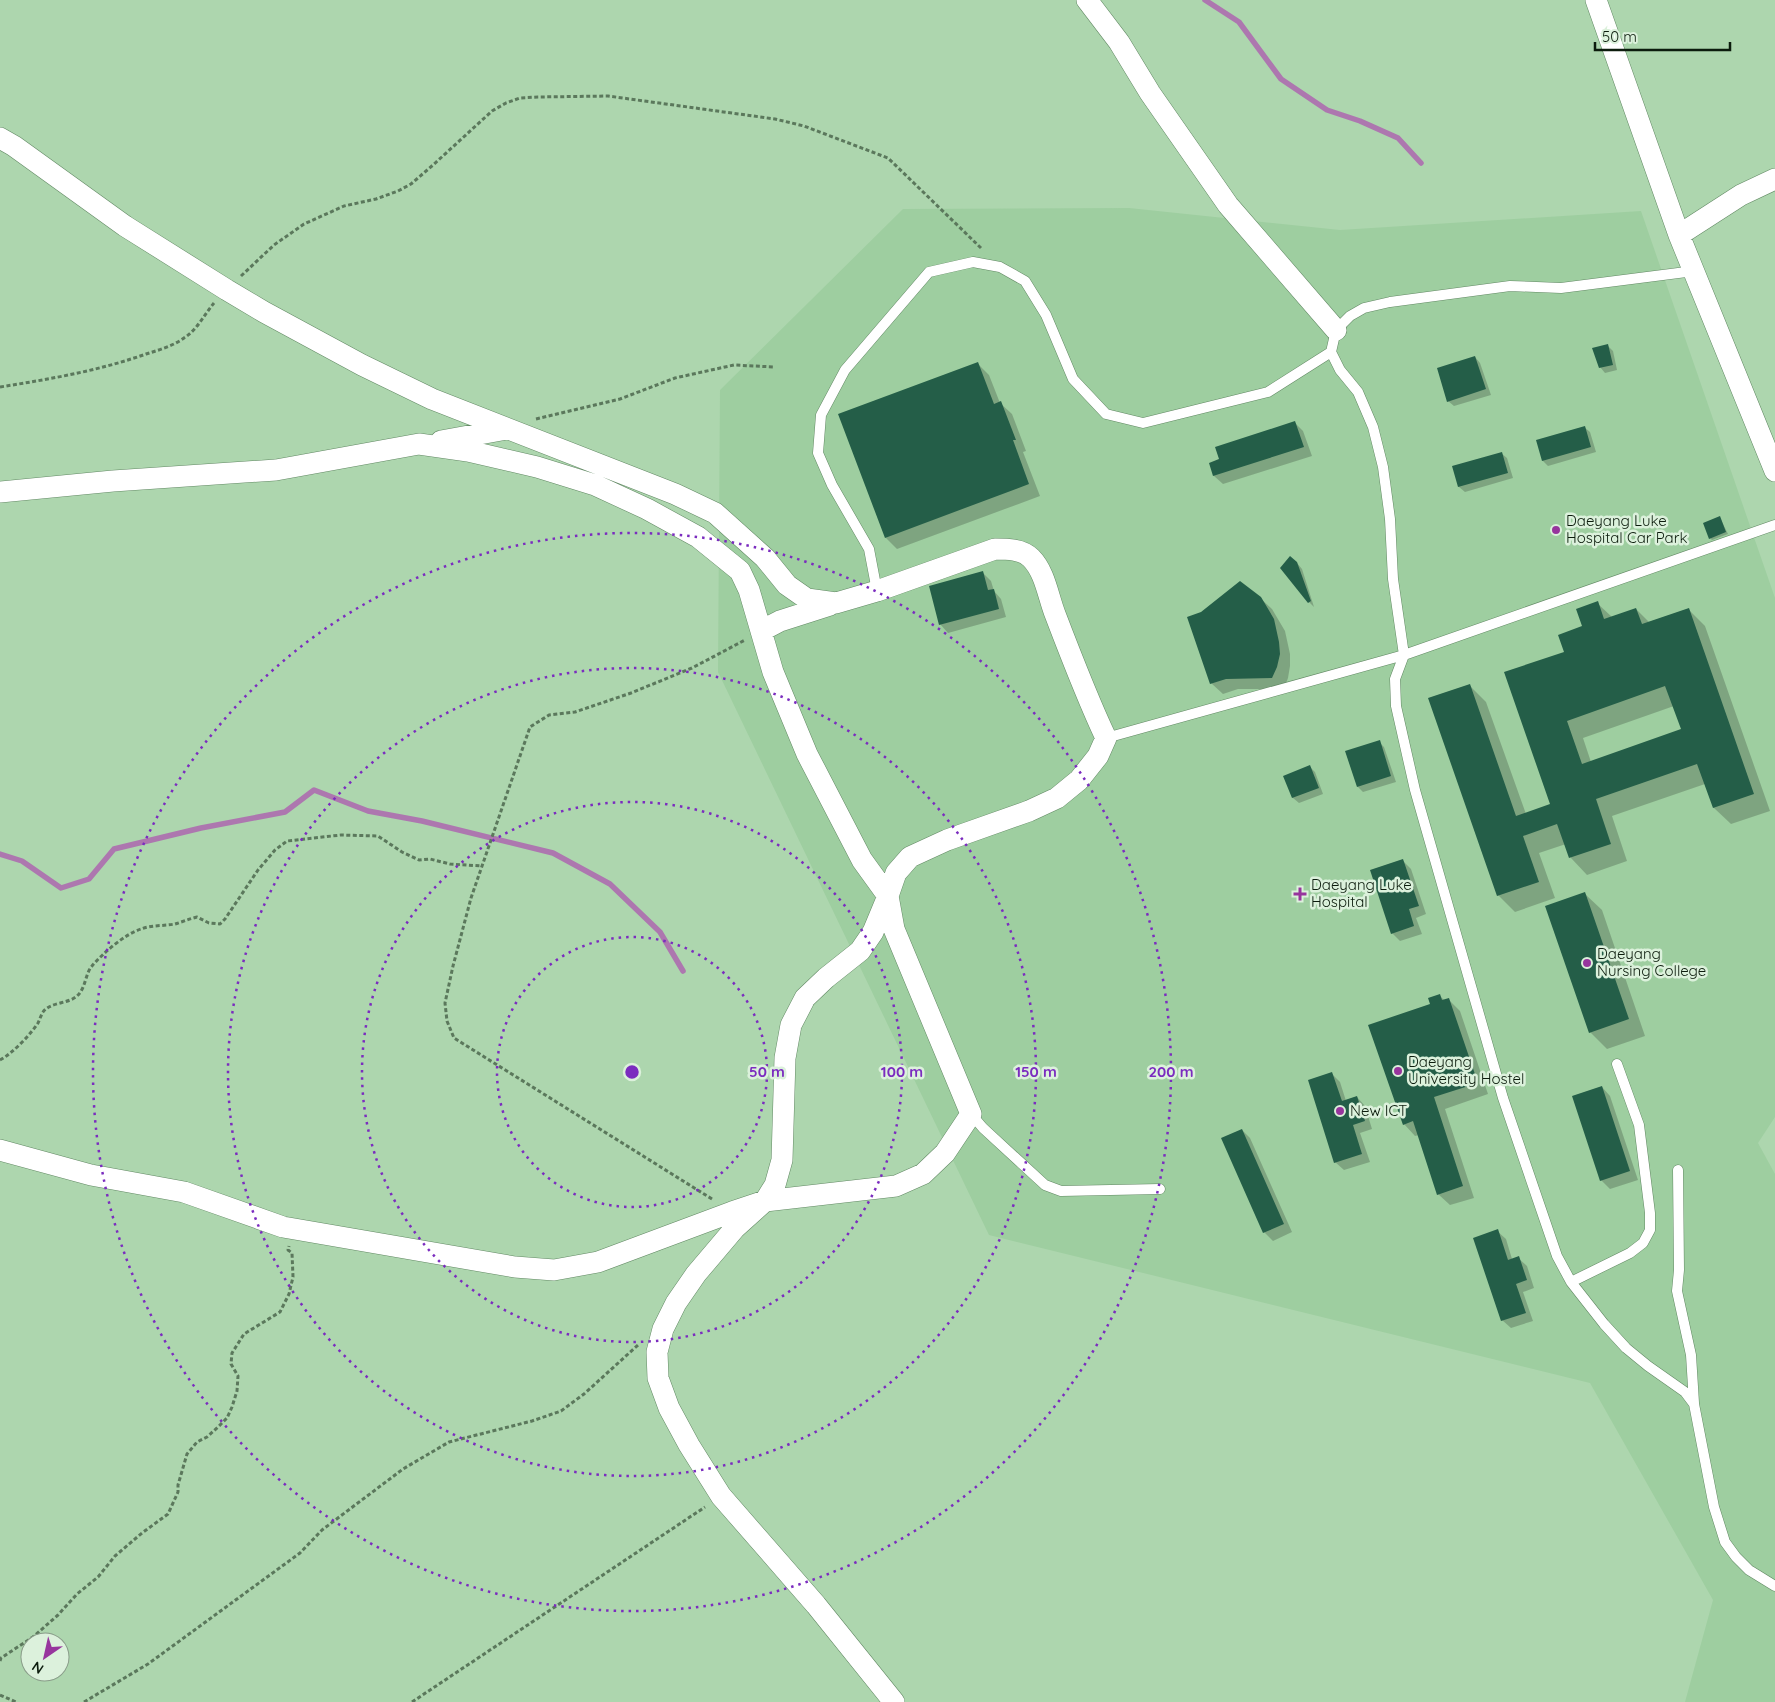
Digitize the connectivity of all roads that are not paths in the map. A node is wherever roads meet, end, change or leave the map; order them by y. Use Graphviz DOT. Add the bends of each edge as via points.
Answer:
graph roads {
  1 [pos="1087,0"];
  2 [pos="1596,0"];
  3 [pos="0,138"];
  4 [pos="1775,179"];
  5 [pos="1679,235"];
  6 [pos="1694,271"];
  7 [pos="1336,330"];
  8 [pos="1332,352"];
  9 [pos="508,429"];
  10 [pos="419,444"];
  11 [pos="1775,471"];
  12 [pos="0,492"];
  13 [pos="1775,525"];
  14 [pos="740,571"];
  15 [pos="786,585"];
  16 [pos="877,591"];
  17 [pos="836,603"];
  18 [pos="761,632"];
  19 [pos="1404,655"];
  20 [pos="1106,738"];
  21 [pos="888,896"];
  22 [pos="1617,1064"];
  23 [pos="971,1114"];
  24 [pos="0,1150"];
  25 [pos="1678,1170"];
  26 [pos="1160,1189"];
  27 [pos="765,1201"];
  28 [pos="1571,1282"];
  29 [pos="1694,1404"];
  30 [pos="1775,1586"];
  31 [pos="894,1702"];
  1 -- 7 [label="street" via="1119,42 1150,93 1228,205"];
  2 -- 5 [label="street"];
  3 -- 9 [label="street" via="125,226 264,312 432,399"];
  4 -- 5 [label="street" via="1741,195"];
  5 -- 6 [label="street"];
  6 -- 7 [label="lane" via="1561,288 1510,286 1390,302 1364,308"];
  6 -- 11 [label="street"];
  7 -- 8 [label="lane"];
  8 -- 16 [label="lane" via="1268,392 1143,423 1106,414 1073,380 1046,315 1025,281 1000,267 973,262 929,272 845,370 821,415 818,453 869,549"];
  8 -- 19 [label="lane" via="1340,370 1358,392 1373,427 1383,467"];
  9 -- 10 [label="street"];
  9 -- 15 [label="street" via="675,494 715,513 765,558"];
  10 -- 12 [label="street" via="276,470 113,480"];
  10 -- 14 [label="street" via="468,451 537,467 595,485 698,537"];
  13 -- 19 [label="lane"];
  14 -- 15 [label="street"];
  14 -- 18 [label="street"];
  15 -- 17 [label="street" via="807,599"];
  16 -- 17 [label="street"];
  16 -- 20 [label="street" via="995,549 1014,549 1030,556 1040,570"];
  17 -- 18 [label="street" via="780,621"];
  18 -- 21 [label="street" via="773,672 807,754 862,860"];
  19 -- 20 [label="lane"];
  19 -- 28 [label="lane" via="1395,679 1396,706 1415,790 1503,1098 1557,1256"];
  20 -- 21 [label="street" via="1098,756 1079,780 1057,798 910,857 896,873"];
  21 -- 23 [label="street" via="894,930"];
  21 -- 27 [label="street" via="873,932 860,951 805,998 791,1025 785,1058 782,1160 775,1185"];
  22 -- 28 [label="lane" via="1639,1125 1650,1230 1643,1243 1630,1253"];
  23 -- 26 [label="lane" via="1045,1185 1062,1190"];
  23 -- 27 [label="street" via="945,1153 923,1174 896,1186"];
  24 -- 27 [label="street" via="91,1175 184,1192 283,1227 515,1267 554,1270 598,1262"];
  25 -- 29 [label="lane" via="1677,1291 1691,1355"];
  27 -- 31 [label="street" via="735,1228 676,1303 663,1329 657,1352 658,1378 669,1408 721,1496 816,1605"];
  28 -- 29 [label="lane" via="1626,1348 1685,1392"];
  29 -- 30 [label="lane" via="1714,1507 1725,1542 1749,1570"];
}
